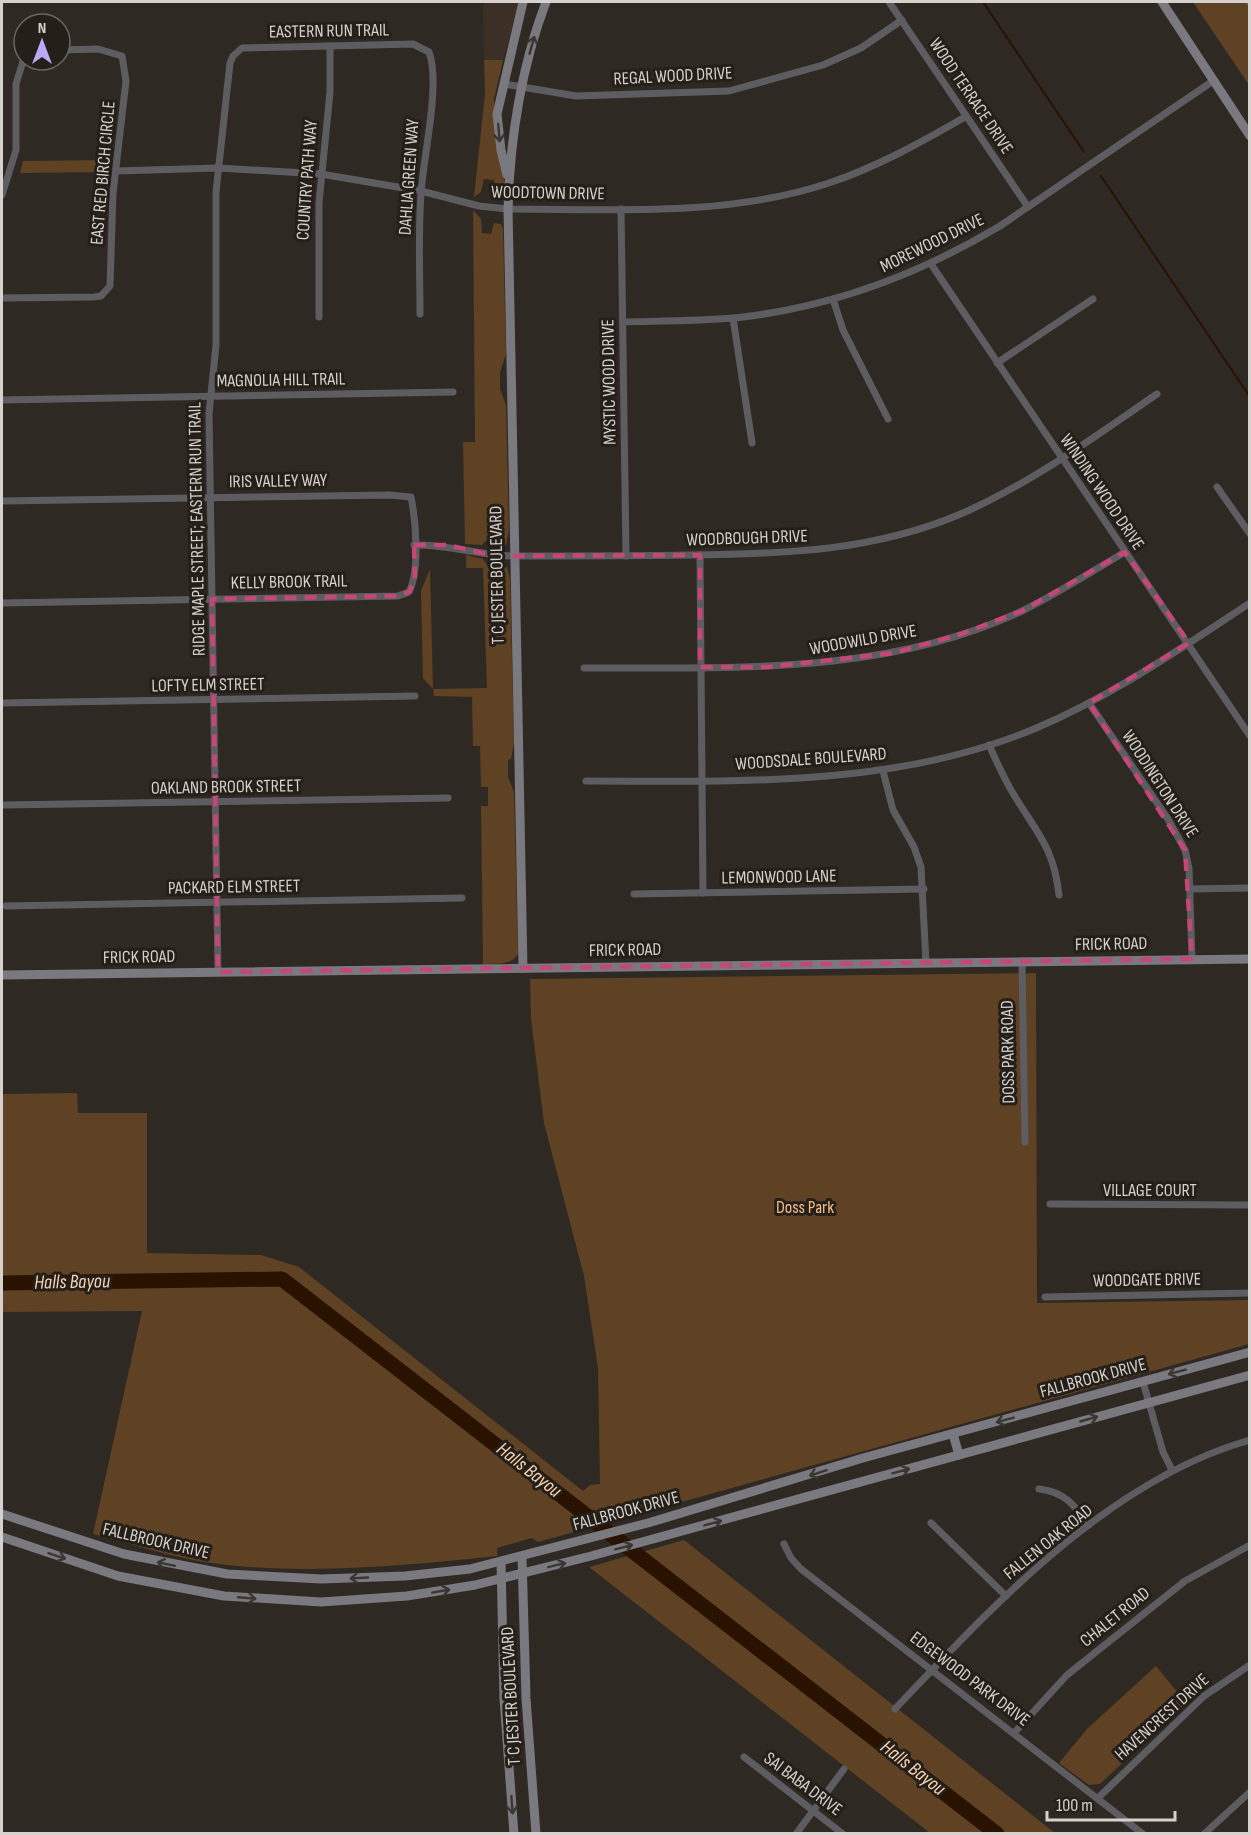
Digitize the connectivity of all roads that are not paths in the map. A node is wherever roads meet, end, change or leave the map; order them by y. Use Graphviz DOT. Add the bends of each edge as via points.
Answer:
graph roads {
  1 [pos="523,2"];
  2 [pos="546,2"];
  3 [pos="889,2"];
  4 [pos="1162,2"];
  5 [pos="902,20"];
  6 [pos="330,46"];
  7 [pos="422,46"];
  8 [pos="72,50"];
  9 [pos="237,52"];
  10 [pos="19,72"];
  11 [pos="1213,81"];
  12 [pos="504,84"];
  13 [pos="521,89"];
  14 [pos="965,117"];
  15 [pos="1250,136"];
  16 [pos="218,168"];
  17 [pos="116,171"];
  18 [pos="321,174"];
  19 [pos="509,180"];
  20 [pos="421,191"];
  21 [pos="2,195"];
  22 [pos="1028,207"];
  23 [pos="508,209"];
  24 [pos="621,209"];
  25 [pos="931,264"];
  26 [pos="2,298"];
  27 [pos="833,299"];
  28 [pos="1093,299"];
  29 [pos="420,314"];
  30 [pos="319,317"];
  31 [pos="733,318"];
  32 [pos="623,322"];
  33 [pos="998,363"];
  34 [pos="453,392"];
  35 [pos="1157,394"];
  36 [pos="210,397"];
  37 [pos="2,400"];
  38 [pos="888,419"];
  39 [pos="752,443"];
  40 [pos="1062,459"];
  41 [pos="1217,487"];
  42 [pos="411,497"];
  43 [pos="210,498"];
  44 [pos="2,501"];
  45 [pos="1250,534"];
  46 [pos="414,545"];
  47 [pos="1125,552"];
  48 [pos="700,555"];
  49 [pos="514,556"];
  50 [pos="626,556"];
  51 [pos="212,599"];
  52 [pos="2,603"];
  53 [pos="1250,603"];
  54 [pos="1189,643"];
  55 [pos="584,668"];
  56 [pos="700,668"];
  57 [pos="415,696"];
  58 [pos="214,700"];
  59 [pos="1089,703"];
  60 [pos="2,704"];
  61 [pos="1250,736"];
  62 [pos="989,745"];
  63 [pos="883,771"];
  64 [pos="586,781"];
  65 [pos="701,781"];
  66 [pos="448,798"];
  67 [pos="215,802"];
  68 [pos="4,806"];
  69 [pos="1250,888"];
  70 [pos="924,889"];
  71 [pos="1190,889"];
  72 [pos="704,893"];
  73 [pos="634,894"];
  74 [pos="1059,895"];
  75 [pos="462,898"];
  76 [pos="217,903"];
  77 [pos="6,906"];
  78 [pos="1192,959"];
  79 [pos="1250,959"];
  80 [pos="1022,962"];
  81 [pos="926,963"];
  82 [pos="523,968"];
  83 [pos="218,972"];
  84 [pos="2,975"];
  85 [pos="1025,1142"];
  86 [pos="1050,1204"];
  87 [pos="1250,1205"];
  88 [pos="1250,1293"];
  89 [pos="1045,1297"];
  90 [pos="1250,1352"];
  91 [pos="1250,1375"];
  92 [pos="1143,1382"];
  93 [pos="1150,1402"];
  94 [pos="953,1434"];
  95 [pos="1250,1440"];
  96 [pos="958,1455"];
  97 [pos="1172,1470"];
  98 [pos="769,1488"];
  99 [pos="1039,1489"];
  100 [pos="774,1506"];
  101 [pos="2,1514"];
  102 [pos="931,1523"];
  103 [pos="1089,1525"];
  104 [pos="2,1537"];
  105 [pos="784,1544"];
  106 [pos="1250,1545"];
  107 [pos="522,1557"];
  108 [pos="501,1562"];
  109 [pos="522,1573"];
  110 [pos="500,1579"];
  111 [pos="1006,1596"];
  112 [pos="1250,1665"];
  113 [pos="933,1669"];
  114 [pos="895,1709"];
  115 [pos="1015,1732"];
  116 [pos="744,1757"];
  117 [pos="844,1769"];
  118 [pos="1250,1792"];
  119 [pos="1099,1797"];
  120 [pos="813,1810"];
  121 [pos="514,1833"];
  122 [pos="536,1833"];
  123 [pos="796,1833"];
  124 [pos="843,1833"];
  125 [pos="1143,1833"];
  126 [pos="1204,1833"];
  1 -- 12 [label="street, T C JESTER BOULEVARD"];
  13 -- 2 [label="street, T C JESTER BOULEVARD, one-way"];
  3 -- 5 [label="street, WOOD TERRACE DRIVE"];
  4 -- 11 [label="street"];
  5 -- 13 [label="street, REGAL WOOD DRIVE" via="861,48 823,66 729,91 576,96"];
  5 -- 14 [label="street, WOOD TERRACE DRIVE"];
  6 -- 7 [label="street, EASTERN RUN TRAIL"];
  6 -- 9 [label="street, EASTERN RUN TRAIL" via="248,47"];
  6 -- 18 [label="street, COUNTRY PATH WAY" via="330,92"];
  7 -- 20 [label="street, DAHLIA GREEN WAY" via="432,60"];
  8 -- 17 [label="street, EAST RED BIRCH CIRCLE" via="98,49 122,56 126,81"];
  9 -- 16 [label="street, RIDGE MAPLE STREET; EASTERN RUN TRAIL" via="230,63"];
  10 -- 21 [label="street" via="16,150"];
  11 -- 15 [label="street"];
  11 -- 22 [label="street, MOREWOOD DRIVE"];
  12 -- 13 [label="street, REGAL WOOD DRIVE"];
  12 -- 19 [label="street, T C JESTER BOULEVARD, one-way" via="497,114"];
  13 -- 19 [label="street, T C JESTER BOULEVARD"];
  14 -- 22 [label="street, WOOD TERRACE DRIVE"];
  14 -- 24 [label="street, WOODTOWN DRIVE" via="866,169 786,195 724,205"];
  16 -- 17 [label="street, WOODTOWN DRIVE"];
  16 -- 18 [label="street, WOODTOWN DRIVE"];
  16 -- 36 [label="street, RIDGE MAPLE STREET; EASTERN RUN TRAIL" via="216,345"];
  17 -- 26 [label="street, EAST RED BIRCH CIRCLE" via="112,278 106,292 94,297"];
  18 -- 20 [label="street, WOODTOWN DRIVE"];
  18 -- 30 [label="street, COUNTRY PATH WAY"];
  19 -- 23 [label="street, T C JESTER BOULEVARD"];
  20 -- 23 [label="street, WOODTOWN DRIVE" via="478,206"];
  20 -- 29 [label="street, DAHLIA GREEN WAY"];
  22 -- 25 [label="street, MOREWOOD DRIVE"];
  23 -- 24 [label="street, WOODTOWN DRIVE"];
  23 -- 49 [label="street, T C JESTER BOULEVARD"];
  24 -- 32 [label="street, MYSTIC WOOD DRIVE"];
  25 -- 27 [label="street, MOREWOOD DRIVE"];
  25 -- 33 [label="street, WINDING WOOD DRIVE"];
  27 -- 31 [label="street, MOREWOOD DRIVE"];
  27 -- 38 [label="street" via="843,330"];
  28 -- 33 [label="street"];
  31 -- 32 [label="street, MOREWOOD DRIVE"];
  31 -- 39 [label="street"];
  32 -- 50 [label="street, MYSTIC WOOD DRIVE"];
  33 -- 40 [label="street, WINDING WOOD DRIVE"];
  34 -- 36 [label="street, MAGNOLIA HILL TRAIL"];
  35 -- 40 [label="street, WOODBOUGH DRIVE"];
  36 -- 37 [label="street, MAGNOLIA HILL TRAIL"];
  36 -- 43 [label="street, RIDGE MAPLE STREET; EASTERN RUN TRAIL"];
  40 -- 47 [label="street, WINDING WOOD DRIVE"];
  40 -- 48 [label="street, WOODBOUGH DRIVE" via="961,514 888,538 809,552"];
  41 -- 45 [label="street"];
  42 -- 43 [label="street, IRIS VALLEY WAY"];
  42 -- 46 [label="street, KELLY BROOK TRAIL"];
  43 -- 44 [label="street, IRIS VALLEY WAY"];
  43 -- 51 [label="street, RIDGE MAPLE STREET; EASTERN RUN TRAIL"];
  46 -- 49 [label="street, WOODBOUGH DRIVE" via="448,545 494,556"];
  46 -- 51 [label="street, KELLY BROOK TRAIL" via="415,580 409,592 398,596"];
  47 -- 54 [label="street, WINDING WOOD DRIVE"];
  47 -- 56 [label="street, WOODWILD DRIVE" via="1022,611 894,653 768,668"];
  48 -- 50 [label="street, WOODBOUGH DRIVE"];
  48 -- 56 [label="street"];
  49 -- 50 [label="street, WOODBOUGH DRIVE"];
  49 -- 82 [label="street, T C JESTER BOULEVARD"];
  51 -- 52 [label="street, KELLY BROOK TRAIL"];
  51 -- 58 [label="street, RIDGE MAPLE STREET; EASTERN RUN TRAIL"];
  53 -- 54 [label="street, WOODSDALE BOULEVARD"];
  54 -- 59 [label="street, WOODSDALE BOULEVARD"];
  54 -- 61 [label="street, WINDING WOOD DRIVE"];
  55 -- 56 [label="street, WOODWILD DRIVE"];
  56 -- 65 [label="street"];
  57 -- 58 [label="street, LOFTY ELM STREET"];
  58 -- 60 [label="street, LOFTY ELM STREET"];
  58 -- 67 [label="street, RIDGE MAPLE STREET; EASTERN RUN TRAIL"];
  59 -- 62 [label="street, WOODSDALE BOULEVARD"];
  59 -- 71 [label="street, WOODINGTON DRIVE" via="1177,834 1185,850"];
  62 -- 63 [label="street, WOODSDALE BOULEVARD"];
  62 -- 74 [label="street" via="1013,794 1050,853"];
  63 -- 65 [label="street, WOODSDALE BOULEVARD" via="801,779"];
  63 -- 70 [label="street" via="893,810 921,867"];
  64 -- 65 [label="street, WOODSDALE BOULEVARD"];
  65 -- 72 [label="street"];
  66 -- 67 [label="street, OAKLAND BROOK STREET"];
  67 -- 68 [label="street, OAKLAND BROOK STREET"];
  67 -- 76 [label="street, RIDGE MAPLE STREET; EASTERN RUN TRAIL"];
  69 -- 71 [label="street"];
  70 -- 72 [label="street, LEMONWOOD LANE"];
  70 -- 81 [label="street"];
  71 -- 78 [label="street, WOODINGTON DRIVE"];
  72 -- 73 [label="street, LEMONWOOD LANE"];
  75 -- 76 [label="street, PACKARD ELM STREET"];
  76 -- 77 [label="street, PACKARD ELM STREET"];
  76 -- 83 [label="street, RIDGE MAPLE STREET; EASTERN RUN TRAIL"];
  78 -- 79 [label="street, FRICK ROAD"];
  78 -- 80 [label="street, FRICK ROAD"];
  80 -- 81 [label="street, FRICK ROAD"];
  80 -- 85 [label="street, DOSS PARK ROAD"];
  81 -- 82 [label="street, FRICK ROAD"];
  82 -- 83 [label="street, FRICK ROAD"];
  83 -- 84 [label="street, FRICK ROAD"];
  86 -- 87 [label="street, VILLAGE COURT"];
  88 -- 89 [label="street, WOODGATE DRIVE"];
  90 -- 92 [label="street, FALLBROOK DRIVE, one-way"];
  91 -- 93 [label="street, FALLBROOK DRIVE"];
  92 -- 93 [label="street"];
  92 -- 94 [label="street, FALLBROOK DRIVE, one-way"];
  96 -- 93 [label="street, FALLBROOK DRIVE, one-way"];
  93 -- 97 [label="street" via="1163,1452"];
  94 -- 96 [label="street"];
  94 -- 98 [label="street, FALLBROOK DRIVE, one-way"];
  95 -- 97 [label="street, FALLEN OAK ROAD"];
  100 -- 96 [label="street, FALLBROOK DRIVE, one-way"];
  97 -- 103 [label="street, FALLEN OAK ROAD"];
  98 -- 100 [label="street"];
  98 -- 107 [label="street, FALLBROOK DRIVE"];
  99 -- 103 [label="street" via="1059,1492"];
  109 -- 100 [label="street, FALLBROOK DRIVE, one-way"];
  108 -- 101 [label="street, FALLBROOK DRIVE, one-way" via="439,1573 360,1578 227,1574 124,1554"];
  102 -- 111 [label="street"];
  103 -- 111 [label="street, FALLEN OAK ROAD"];
  104 -- 110 [label="street, FALLBROOK DRIVE, one-way" via="118,1576 191,1591 277,1600 321,1602 407,1596"];
  105 -- 113 [label="street, EDGEWOOD PARK DRIVE" via="801,1569"];
  106 -- 115 [label="street, CHALET ROAD" via="1185,1581 1139,1617 1067,1675"];
  107 -- 108 [label="street, FALLBROOK DRIVE"];
  107 -- 109 [label="street, T C JESTER BOULEVARD"];
  108 -- 110 [label="street, T C JESTER BOULEVARD"];
  109 -- 110 [label="street, FALLBROOK DRIVE"];
  109 -- 122 [label="street, T C JESTER BOULEVARD"];
  110 -- 121 [label="street, T C JESTER BOULEVARD, one-way"];
  111 -- 113 [label="street, FALLEN OAK ROAD"];
  112 -- 119 [label="street, HAVENCREST DRIVE" via="1204,1696"];
  113 -- 114 [label="street, FALLEN OAK ROAD"];
  113 -- 115 [label="street, EDGEWOOD PARK DRIVE"];
  115 -- 119 [label="street, EDGEWOOD PARK DRIVE"];
  116 -- 120 [label="street, SAI BABA DRIVE"];
  117 -- 120 [label="street"];
  118 -- 126 [label="street"];
  119 -- 125 [label="street, EDGEWOOD PARK DRIVE"];
  120 -- 123 [label="street"];
  120 -- 124 [label="street, SAI BABA DRIVE"];
}
